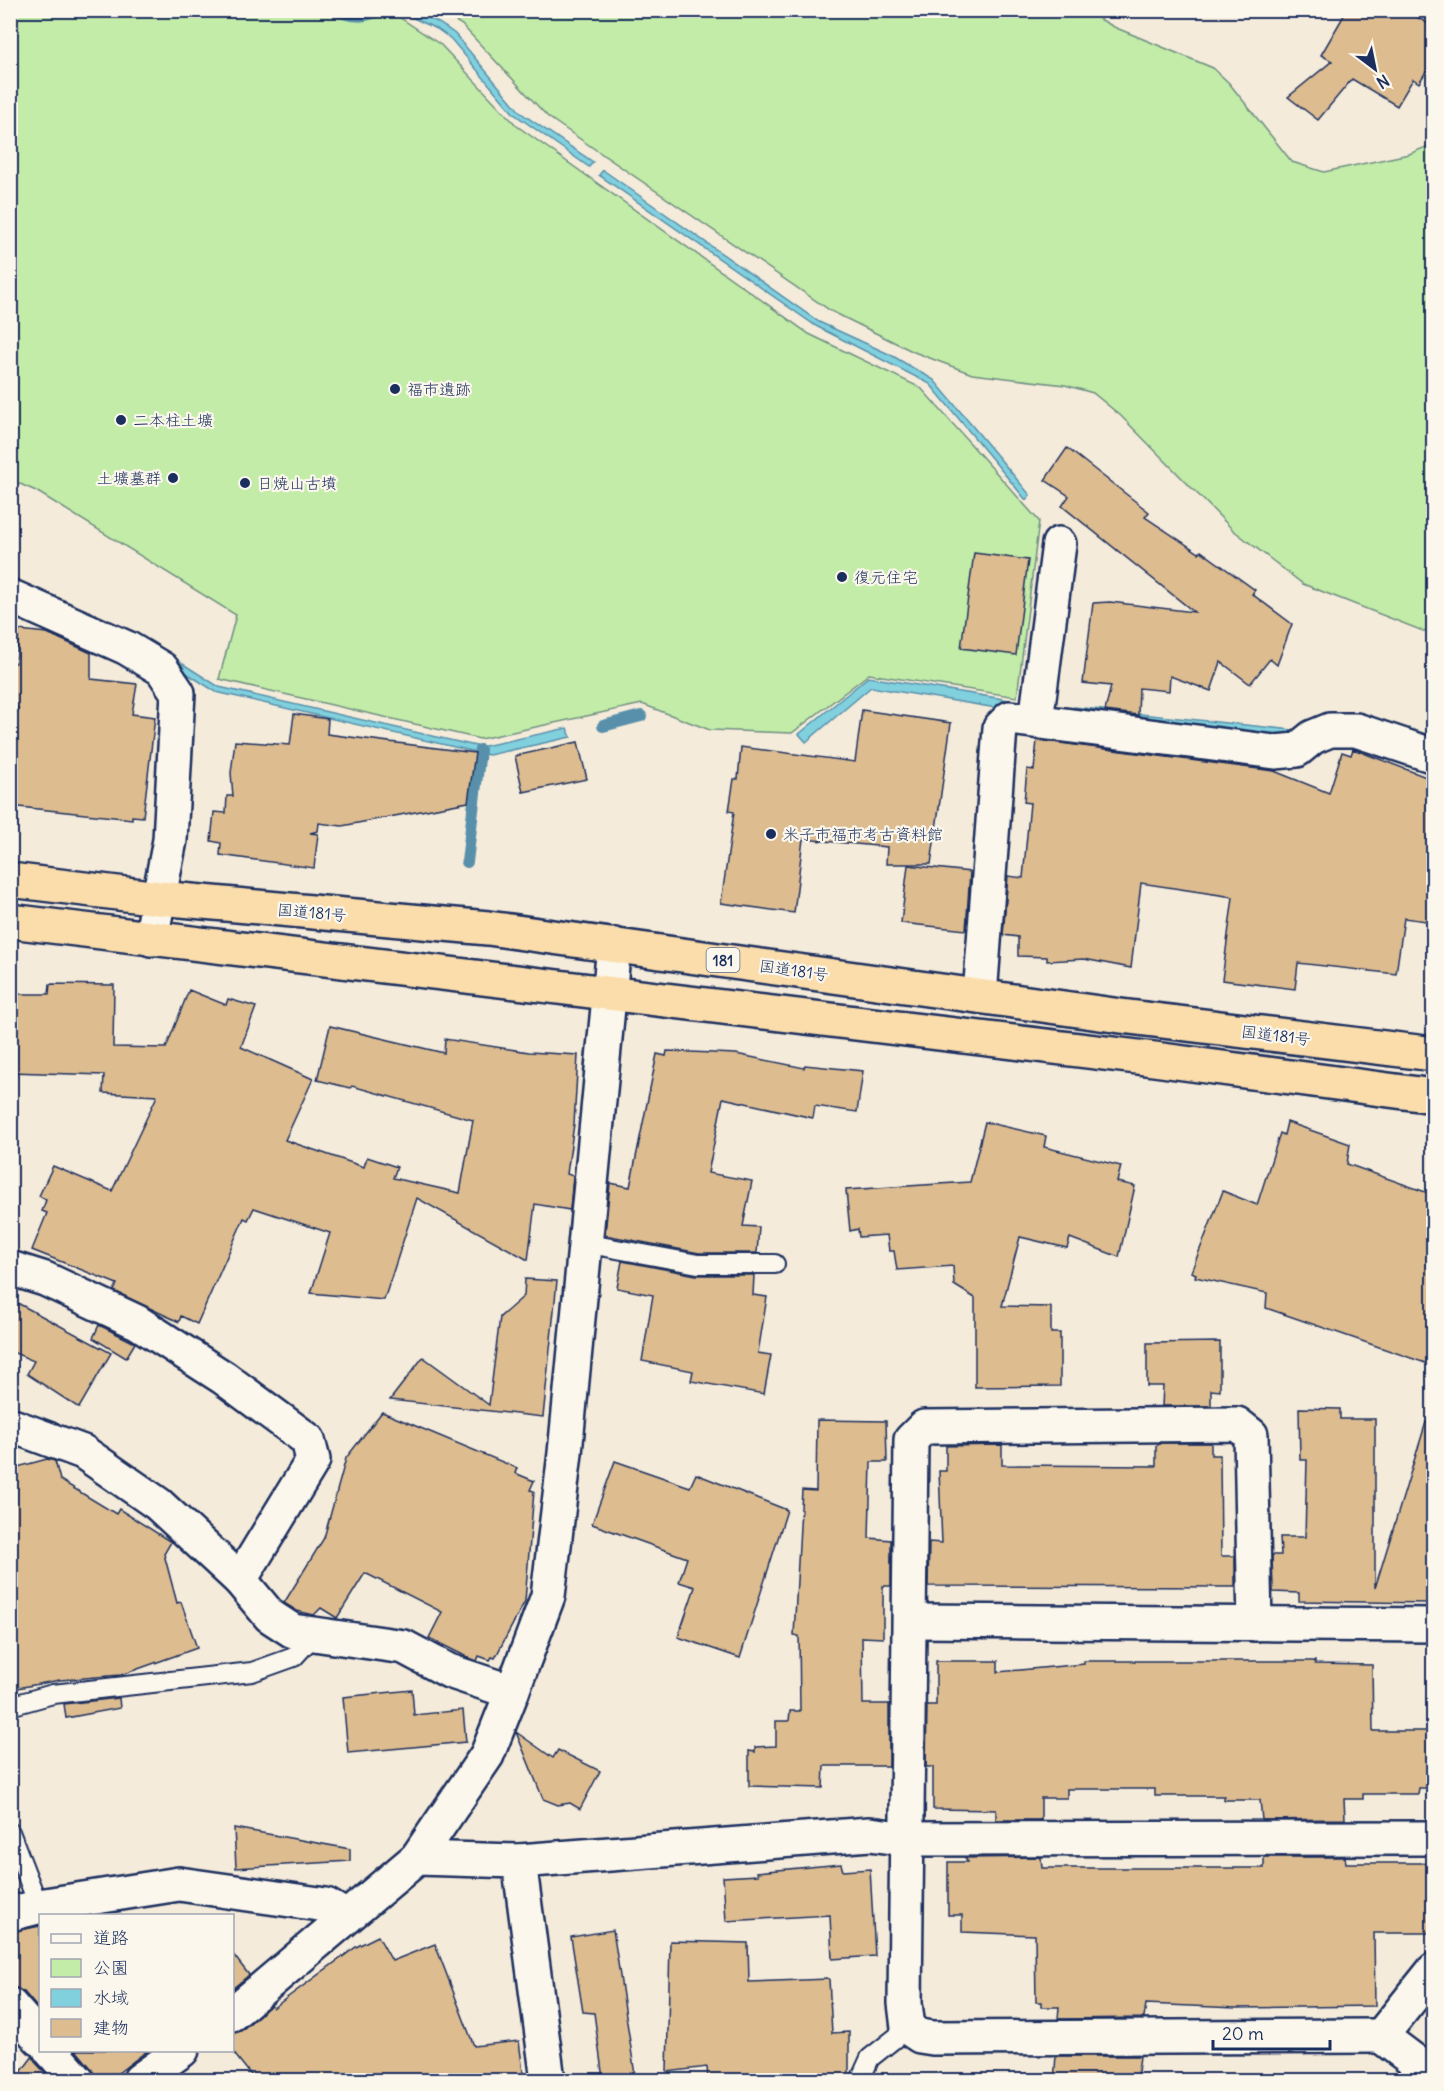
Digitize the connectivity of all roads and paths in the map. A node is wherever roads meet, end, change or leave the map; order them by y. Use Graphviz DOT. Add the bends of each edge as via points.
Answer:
graph roads {
  1 [pos="1059,544"];
  2 [pos="10,596"];
  3 [pos="1036,721"];
  4 [pos="1434,756"];
  5 [pos="10,880"];
  6 [pos="159,898"];
  7 [pos="10,921"];
  8 [pos="151,939"];
  9 [pos="614,945"];
  10 [pos="607,994"];
  11 [pos="980,996"];
  12 [pos="1434,1054"];
  13 [pos="1434,1096"];
  14 [pos="584,1243"];
  15 [pos="775,1264"];
  16 [pos="10,1268"];
  17 [pos="10,1425"];
  18 [pos="240,1580"];
  19 [pos="911,1621"];
  20 [pos="1255,1624"];
  21 [pos="1434,1625"];
  22 [pos="315,1634"];
  23 [pos="512,1692"];
  24 [pos="10,1706"];
  25 [pos="10,1832"];
  26 [pos="1434,1838"];
  27 [pos="907,1839"];
  28 [pos="417,1858"];
  29 [pos="519,1861"];
  30 [pos="25,1911"];
  31 [pos="346,1917"];
  32 [pos="1434,1970"];
  33 [pos="10,2005"];
  34 [pos="234,2012"];
  35 [pos="908,2028"];
  36 [pos="1381,2036"];
  37 [pos="39,2038"];
  38 [pos="52,2052"];
  39 [pos="179,2052"];
  40 [pos="1434,2076"];
  41 [pos="77,2080"];
  42 [pos="140,2080"];
  43 [pos="548,2080"];
  44 [pos="860,2080"];
  1 -- 3 [label="street"];
  2 -- 6 [label="street" via="127,648 162,669 178,693 170,840"];
  3 -- 4 [label="street" via="1275,752 1297,750 1330,730 1356,730"];
  3 -- 11 [label="street" via="1010,718 1000,728"];
  5 -- 6 [label="highway, 国道181号 / 181"];
  6 -- 8 [label="street"];
  6 -- 9 [label="highway, 国道181号 / 181" via="488,928"];
  7 -- 8 [label="highway"];
  8 -- 10 [label="highway"];
  9 -- 10 [label="street"];
  9 -- 11 [label="highway, 国道181号 / 181"];
  10 -- 13 [label="highway"];
  10 -- 14 [label="street"];
  11 -- 12 [label="highway, 国道181号 / 181"];
  14 -- 15 [label="lane" via="698,1264"];
  14 -- 23 [label="street" via="548,1596"];
  16 -- 18 [label="street" via="45,1279 137,1322 224,1378 308,1440 313,1460"];
  17 -- 18 [label="street" via="83,1452 158,1504"];
  18 -- 22 [label="street" via="270,1616 293,1631"];
  19 -- 20 [label="street"];
  19 -- 20 [label="street" via="911,1440 924,1427 1237,1424 1251,1435"];
  19 -- 27 [label="street"];
  20 -- 21 [label="street"];
  22 -- 23 [label="street" via="405,1647 449,1671"];
  22 -- 24 [label="lane" via="294,1657 252,1672 53,1694"];
  23 -- 28 [label="street" via="487,1755"];
  25 -- 30 [label="lane"];
  26 -- 27 [label="street"];
  27 -- 29 [label="street" via="870,1834"];
  27 -- 35 [label="street"];
  28 -- 29 [label="street"];
  28 -- 31 [label="street"];
  29 -- 43 [label="street"];
  30 -- 31 [label="street" via="179,1884 326,1905"];
  31 -- 34 [label="street"];
  32 -- 36 [label="street"];
  33 -- 37 [label="street"];
  35 -- 36 [label="street" via="920,2037 933,2038"];
  35 -- 44 [label="lane" via="870,2058"];
  36 -- 40 [label="street"];
  38 -- 41 [label="street"];
  39 -- 42 [label="street"];
}
